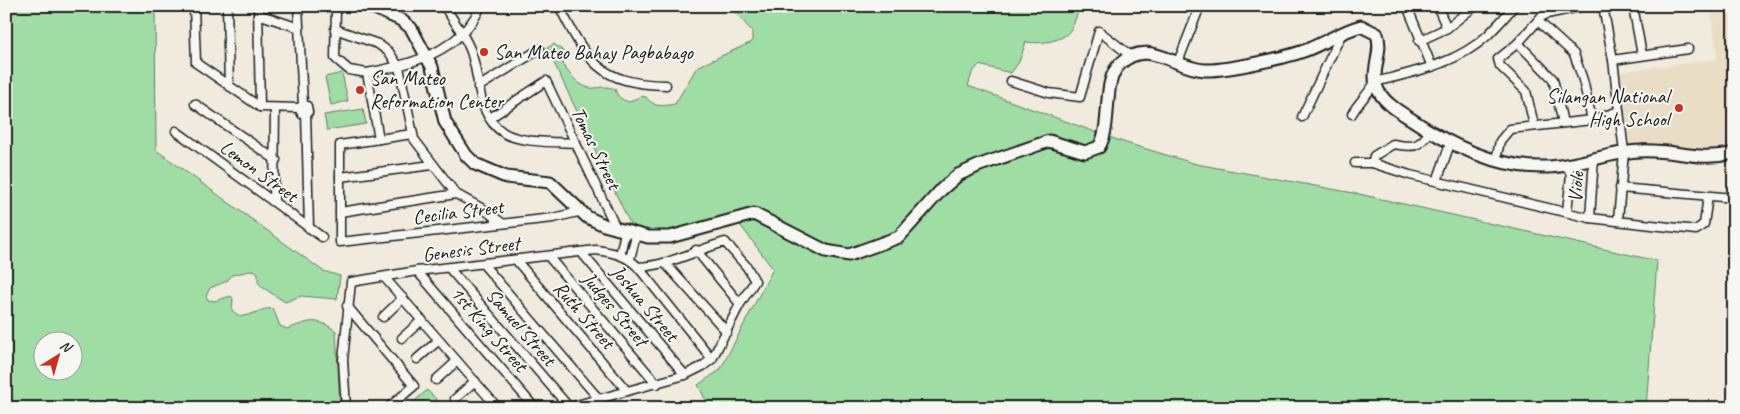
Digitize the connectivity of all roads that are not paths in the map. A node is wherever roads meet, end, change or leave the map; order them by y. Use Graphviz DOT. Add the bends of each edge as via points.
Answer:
graph roads {
  1 [pos="194,6"];
  2 [pos="227,6"];
  3 [pos="298,6"];
  4 [pos="336,6"];
  5 [pos="370,6"];
  6 [pos="444,6"];
  7 [pos="481,6"];
  8 [pos="559,6"];
  9 [pos="1200,6"];
  10 [pos="1407,6"];
  11 [pos="1437,6"];
  12 [pos="1463,6"];
  13 [pos="1475,6"];
  14 [pos="1514,6"];
  15 [pos="1584,6"];
  16 [pos="1603,6"];
  17 [pos="1633,6"];
  18 [pos="258,10"];
  19 [pos="1466,15"];
  20 [pos="1538,21"];
  21 [pos="299,28"];
  22 [pos="1446,28"];
  23 [pos="335,29"];
  24 [pos="1342,33"];
  25 [pos="462,34"];
  26 [pos="1420,41"];
  27 [pos="1518,43"];
  28 [pos="540,49"];
  29 [pos="1688,49"];
  30 [pos="1642,55"];
  31 [pos="1131,56"];
  32 [pos="428,57"];
  33 [pos="1612,60"];
  34 [pos="1178,62"];
  35 [pos="399,67"];
  36 [pos="1432,67"];
  37 [pos="368,73"];
  38 [pos="1011,81"];
  39 [pos="1375,82"];
  40 [pos="666,85"];
  41 [pos="229,86"];
  42 [pos="478,87"];
  43 [pos="195,104"];
  44 [pos="260,108"];
  45 [pos="275,108"];
  46 [pos="303,109"];
  47 [pos="1619,111"];
  48 [pos="1352,114"];
  49 [pos="1302,117"];
  50 [pos="490,118"];
  51 [pos="1592,120"];
  52 [pos="1563,124"];
  53 [pos="1534,125"];
  54 [pos="176,131"];
  55 [pos="1430,132"];
  56 [pos="412,134"];
  57 [pos="379,139"];
  58 [pos="576,143"];
  59 [pos="1450,144"];
  60 [pos="1624,152"];
  61 [pos="1734,153"];
  62 [pos="1594,158"];
  63 [pos="276,160"];
  64 [pos="1496,160"];
  65 [pos="1372,163"];
  66 [pos="1355,164"];
  67 [pos="432,165"];
  68 [pos="1567,165"];
  69 [pos="340,177"];
  70 [pos="1437,181"];
  71 [pos="1620,188"];
  72 [pos="456,194"];
  73 [pos="1708,196"];
  74 [pos="1734,198"];
  75 [pos="274,202"];
  76 [pos="340,212"];
  77 [pos="578,212"];
  78 [pos="1567,212"];
  79 [pos="1590,218"];
  80 [pos="1618,220"];
  81 [pos="502,223"];
  82 [pos="309,228"];
  83 [pos="626,232"];
  84 [pos="322,238"];
  85 [pos="696,250"];
  86 [pos="581,252"];
  87 [pos="620,255"];
  88 [pos="548,256"];
  89 [pos="630,259"];
  90 [pos="516,260"];
  91 [pos="666,263"];
  92 [pos="484,264"];
  93 [pos="638,267"];
  94 [pos="449,268"];
  95 [pos="418,271"];
  96 [pos="384,277"];
  97 [pos="403,298"];
  98 [pos="740,304"];
  99 [pos="347,306"];
  100 [pos="383,317"];
  101 [pos="422,320"];
  102 [pos="727,332"];
  103 [pos="402,338"];
  104 [pos="439,340"];
  105 [pos="417,359"];
  106 [pos="712,359"];
  107 [pos="457,361"];
  108 [pos="685,375"];
  109 [pos="436,380"];
  110 [pos="475,381"];
  111 [pos="657,384"];
  112 [pos="627,391"];
  113 [pos="455,399"];
  114 [pos="599,399"];
  115 [pos="495,405"];
  116 [pos="568,407"];
  117 [pos="346,408"];
  118 [pos="388,408"];
  119 [pos="486,408"];
  120 [pos="536,408"];
  1 -- 41 [label="street" via="196,63"];
  2 -- 41 [label="street"];
  3 -- 21 [label="street"];
  4 -- 23 [label="street"];
  5 -- 32 [label="street" via="405,22"];
  6 -- 25 [label="street"];
  7 -- 25 [label="street"];
  8 -- 40 [label="street" via="586,55 598,67 632,83"];
  9 -- 34 [label="street"];
  10 -- 26 [label="street"];
  11 -- 22 [label="street"];
  12 -- 19 [label="street"];
  13 -- 19 [label="street"];
  14 -- 36 [label="street" via="1487,36 1456,57"];
  15 -- 20 [label="street" via="1547,14"];
  16 -- 33 [label="street"];
  17 -- 30 [label="street"];
  18 -- 21 [label="street"];
  18 -- 44 [label="street"];
  19 -- 22 [label="street"];
  20 -- 27 [label="street"];
  20 -- 51 [label="street" via="1574,54 1584,80"];
  21 -- 46 [label="street"];
  22 -- 26 [label="street"];
  23 -- 35 [label="street" via="383,46"];
  23 -- 37 [label="street" via="335,58 349,70"];
  24 -- 34 [label="street" via="1301,52 1226,68 1205,70"];
  24 -- 39 [label="street" via="1361,26 1377,34 1380,50"];
  24 -- 49 [label="street"];
  25 -- 32 [label="street" via="449,46"];
  25 -- 42 [label="street" via="472,54"];
  26 -- 36 [label="street"];
  27 -- 52 [label="street" via="1553,79"];
  27 -- 53 [label="street" via="1498,62 1526,92"];
  28 -- 42 [label="street"];
  29 -- 30 [label="street"];
  30 -- 33 [label="street"];
  31 -- 34 [label="street" via="1157,54"];
  31 -- 38 [label="street" via="1099,31 1080,98 1049,93"];
  31 -- 83 [label="street" via="1118,65 1112,79 1106,126 1099,147 1085,152 1049,141 980,165 958,175 942,189 899,237 860,252 849,255 826,251 754,214 663,238"];
  32 -- 35 [label="street"];
  32 -- 77 [label="street" via="445,122 470,160 506,177 550,182"];
  33 -- 47 [label="street"];
  35 -- 37 [label="street"];
  35 -- 56 [label="street"];
  36 -- 39 [label="street"];
  37 -- 57 [label="street"];
  39 -- 48 [label="street"];
  39 -- 55 [label="street" via="1387,101"];
  41 -- 44 [label="street"];
  42 -- 50 [label="street"];
  43 -- 63 [label="street"];
  44 -- 45 [label="street"];
  45 -- 46 [label="street"];
  45 -- 63 [label="street"];
  46 -- 82 [label="street"];
  47 -- 51 [label="street"];
  47 -- 60 [label="street"];
  50 -- 58 [label="street" via="510,136"];
  50 -- 58 [label="street, Tomas Street" via="546,81"];
  51 -- 52 [label="street"];
  52 -- 53 [label="street"];
  53 -- 64 [label="street" via="1510,129 1505,133"];
  54 -- 75 [label="street, Lemon Street"];
  55 -- 59 [label="street"];
  55 -- 65 [label="street" via="1420,144 1412,147 1393,144 1374,156"];
  56 -- 57 [label="street"];
  56 -- 67 [label="street"];
  57 -- 69 [label="street" via="340,145"];
  58 -- 83 [label="street, Tomas Street"];
  59 -- 64 [label="street"];
  59 -- 70 [label="street"];
  60 -- 61 [label="street" via="1670,152 1703,158"];
  60 -- 62 [label="street"];
  60 -- 71 [label="street"];
  62 -- 68 [label="street"];
  62 -- 79 [label="street, Viole"];
  63 -- 75 [label="street"];
  64 -- 68 [label="street" via="1530,167"];
  65 -- 66 [label="street"];
  65 -- 70 [label="street"];
  67 -- 69 [label="street"];
  67 -- 72 [label="street"];
  68 -- 78 [label="street" via="1571,175"];
  69 -- 76 [label="street"];
  70 -- 78 [label="street"];
  71 -- 73 [label="street"];
  71 -- 80 [label="street"];
  72 -- 76 [label="street"];
  72 -- 81 [label="street"];
  73 -- 74 [label="street"];
  73 -- 80 [label="street" via="1704,224 1696,230"];
  75 -- 82 [label="street, Lemon Street"];
  76 -- 81 [label="street, Cecilia Street" via="340,242"];
  77 -- 81 [label="street, Cecilia Street"];
  77 -- 83 [label="street" via="595,222"];
  78 -- 79 [label="street"];
  79 -- 80 [label="street"];
  82 -- 84 [label="street, Lemon Street"];
  83 -- 87 [label="street"];
  83 -- 89 [label="street"];
  85 -- 91 [label="street"];
  85 -- 98 [label="street"];
  85 -- 98 [label="street" via="724,242 747,267 755,281"];
  86 -- 87 [label="street, Genesis Street" via="596,250"];
  86 -- 88 [label="street, Genesis Street"];
  86 -- 108 [label="street, Joshua Street"];
  87 -- 89 [label="street, Genesis Street"];
  88 -- 90 [label="street, Genesis Street"];
  88 -- 111 [label="street, Judges Street"];
  89 -- 93 [label="street, Genesis Street"];
  90 -- 92 [label="street, Genesis Street"];
  90 -- 112 [label="street, Ruth Street"];
  91 -- 93 [label="street"];
  91 -- 102 [label="street"];
  92 -- 94 [label="street, Genesis Street"];
  92 -- 114 [label="street"];
  93 -- 106 [label="street, Genesis Street"];
  94 -- 95 [label="street, Genesis Street"];
  94 -- 116 [label="street, Samuel Street"];
  95 -- 96 [label="street, Genesis Street"];
  95 -- 120 [label="street, 1st King Street"];
  96 -- 97 [label="street"];
  96 -- 99 [label="street, Genesis Street" via="351,282"];
  97 -- 100 [label="street"];
  97 -- 101 [label="street"];
  98 -- 102 [label="street"];
  99 -- 117 [label="street" via="343,360"];
  99 -- 118 [label="street" via="414,386"];
  101 -- 103 [label="street"];
  101 -- 104 [label="street"];
  102 -- 106 [label="street"];
  104 -- 105 [label="street"];
  104 -- 107 [label="street"];
  106 -- 108 [label="street"];
  107 -- 109 [label="street"];
  107 -- 110 [label="street"];
  108 -- 111 [label="street"];
  110 -- 113 [label="street"];
  110 -- 115 [label="street"];
  111 -- 112 [label="street"];
  112 -- 114 [label="street"];
  114 -- 116 [label="street"];
  115 -- 119 [label="street"];
}
